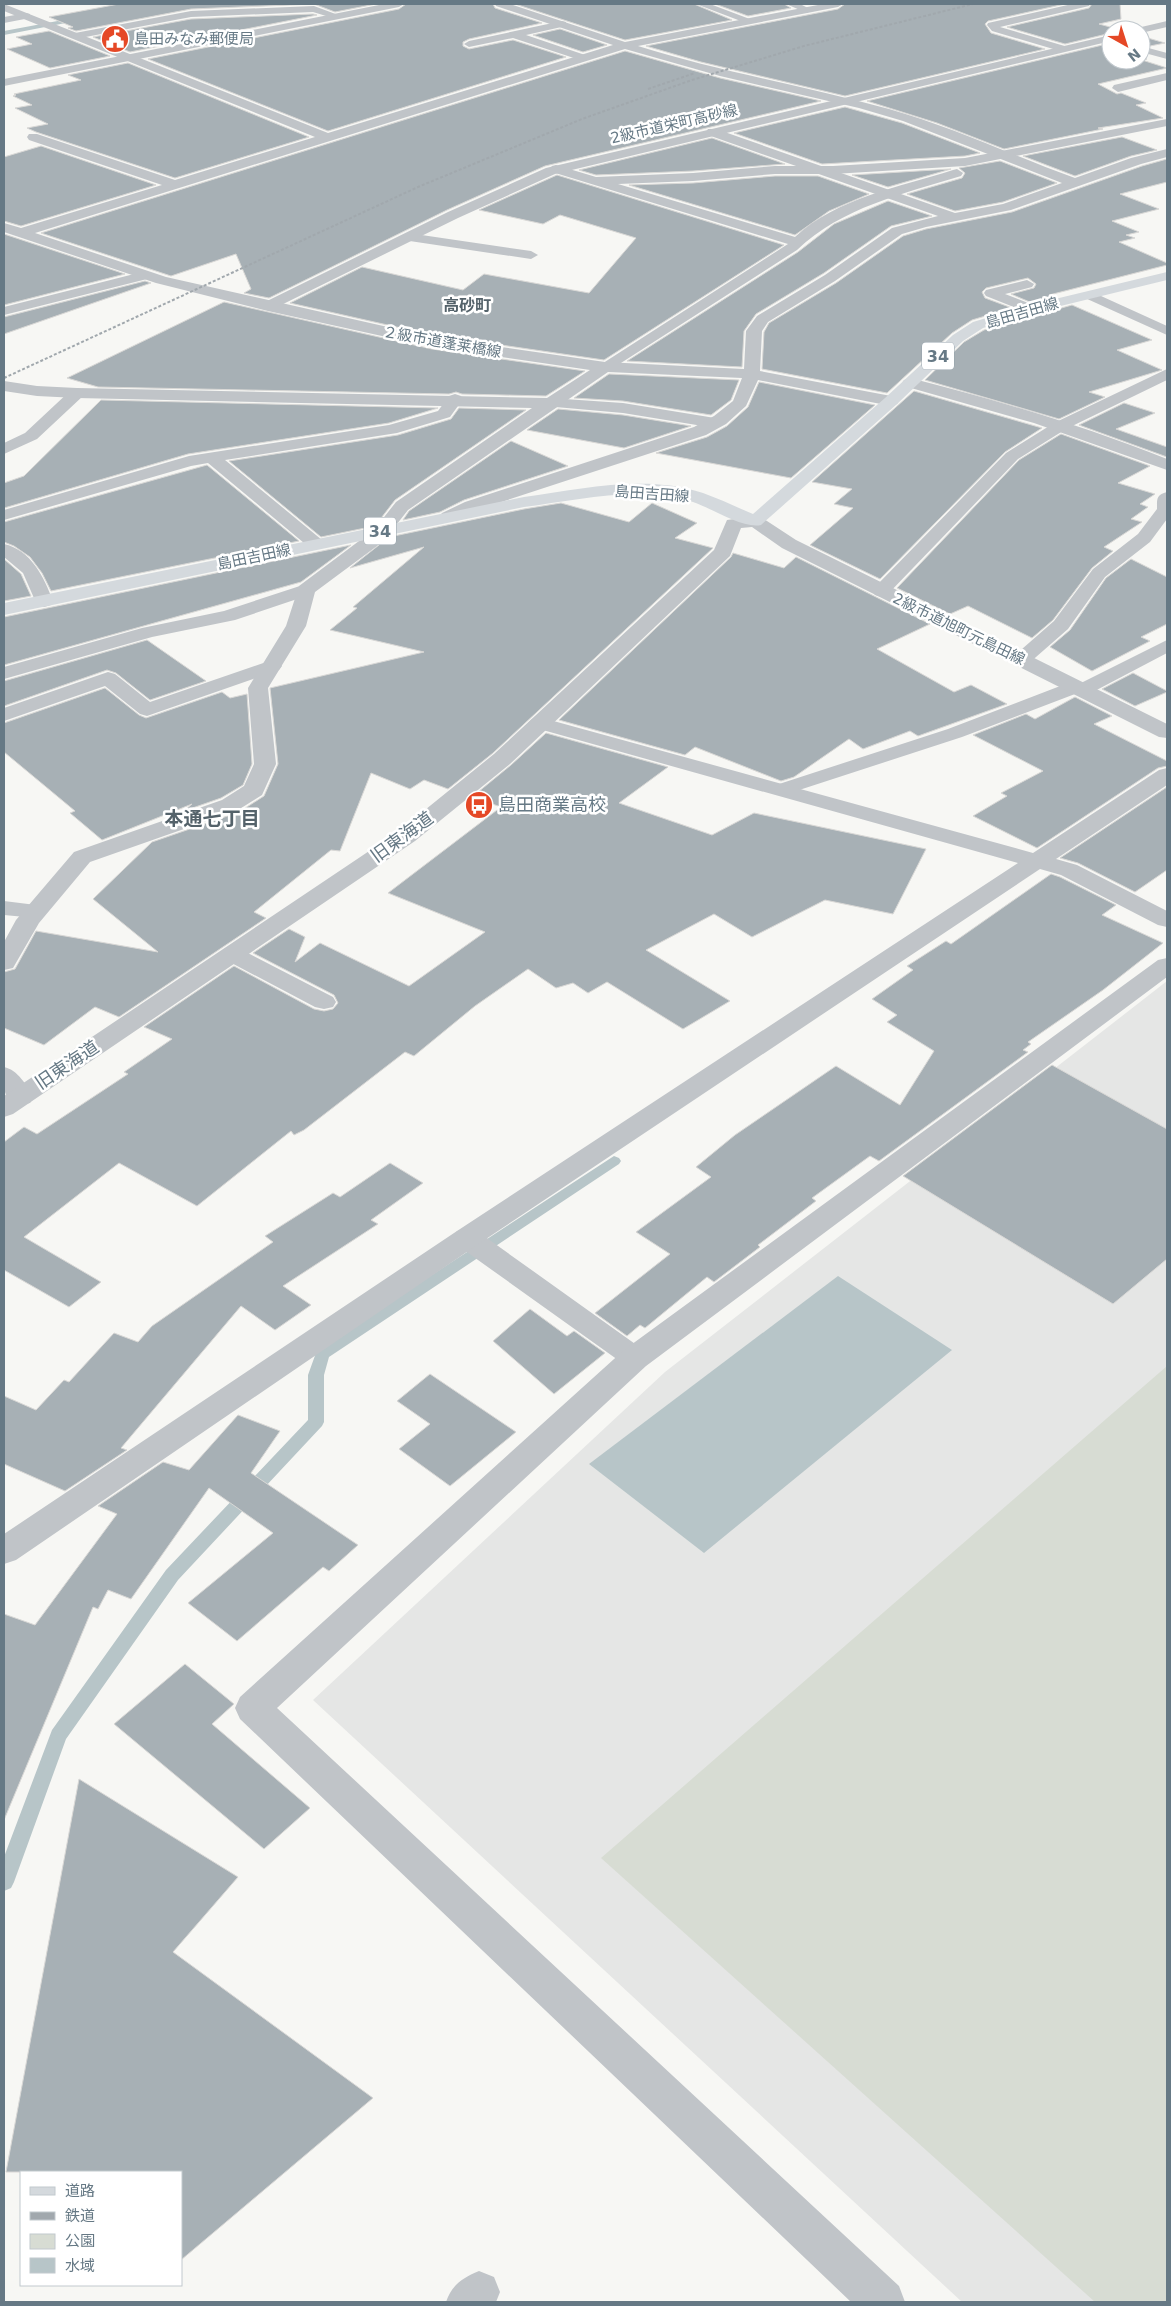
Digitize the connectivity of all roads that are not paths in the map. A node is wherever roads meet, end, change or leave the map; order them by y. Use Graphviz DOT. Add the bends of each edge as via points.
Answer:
graph roads {
  1 [pos="399,4"];
  2 [pos="500,4"];
  3 [pos="701,4"];
  4 [pos="791,4"];
  5 [pos="838,4"];
  6 [pos="1085,4"];
  7 [pos="4,7"];
  8 [pos="807,10"];
  9 [pos="26,16"];
  10 [pos="336,16"];
  11 [pos="4,20"];
  12 [pos="750,21"];
  13 [pos="562,24"];
  14 [pos="1164,26"];
  15 [pos="1151,28"];
  16 [pos="515,34"];
  17 [pos="75,36"];
  18 [pos="1101,41"];
  19 [pos="469,44"];
  20 [pos="625,45"];
  21 [pos="1064,49"];
  22 [pos="1151,52"];
  23 [pos="1167,56"];
  24 [pos="129,58"];
  25 [pos="584,58"];
  26 [pos="1167,77"];
  27 [pos="4,83"];
  28 [pos="1118,88"];
  29 [pos="844,101"];
  30 [pos="1167,122"];
  31 [pos="712,132"];
  32 [pos="33,137"];
  33 [pos="328,138"];
  34 [pos="1167,153"];
  35 [pos="1000,155"];
  36 [pos="965,162"];
  37 [pos="556,169"];
  38 [pos="816,170"];
  39 [pos="595,180"];
  40 [pos="1076,183"];
  41 [pos="176,185"];
  42 [pos="890,194"];
  43 [pos="955,217"];
  44 [pos="4,227"];
  45 [pos="20,233"];
  46 [pos="408,237"];
  47 [pos="796,242"];
  48 [pos="531,255"];
  49 [pos="146,275"];
  50 [pos="1167,276"];
  51 [pos="1027,284"];
  52 [pos="1090,295"];
  53 [pos="268,306"];
  54 [pos="1030,309"];
  55 [pos="4,311"];
  56 [pos="1167,331"];
  57 [pos="605,367"];
  58 [pos="752,374"];
  59 [pos="1167,374"];
  60 [pos="910,383"];
  61 [pos="4,386"];
  62 [pos="77,393"];
  63 [pos="455,399"];
  64 [pos="891,401"];
  65 [pos="550,403"];
  66 [pos="715,423"];
  67 [pos="1060,426"];
  68 [pos="1167,446"];
  69 [pos="4,449"];
  70 [pos="1141,454"];
  71 [pos="211,457"];
  72 [pos="1167,465"];
  73 [pos="1167,497"];
  74 [pos="4,515"];
  75 [pos="448,517"];
  76 [pos="755,521"];
  77 [pos="383,530"];
  78 [pos="316,544"];
  79 [pos="4,549"];
  80 [pos="306,590"];
  81 [pos="881,591"];
  82 [pos="44,601"];
  83 [pos="4,609"];
  84 [pos="1167,646"];
  85 [pos="1021,660"];
  86 [pos="272,666"];
  87 [pos="4,674"];
  88 [pos="1079,688"];
  89 [pos="4,715"];
  90 [pos="539,723"];
  91 [pos="1167,732"];
  92 [pos="1167,775"];
  93 [pos="783,789"];
  94 [pos="1036,862"];
  95 [pos="4,908"];
  96 [pos="36,911"];
  97 [pos="1167,920"];
  98 [pos="232,954"];
  99 [pos="4,963"];
  100 [pos="1167,965"];
  101 [pos="324,1002"];
  102 [pos="4,1075"];
  103 [pos="12,1102"];
  104 [pos="466,1238"];
  105 [pos="635,1358"];
  106 [pos="4,1551"];
  107 [pos="883,2302"];
  1 -- 10 [label="street"];
  2 -- 13 [label="street"];
  3 -- 12 [label="lane"];
  4 -- 8 [label="lane"];
  5 -- 8 [label="street"];
  6 -- 21 [label="street" via="992,25 996,29"];
  7 -- 9 [label="street"];
  8 -- 12 [label="street"];
  9 -- 11 [label="lane"];
  9 -- 17 [label="street"];
  10 -- 17 [label="lane" via="314,9 191,14"];
  10 -- 24 [label="street"];
  12 -- 20 [label="street"];
  13 -- 16 [label="lane"];
  13 -- 20 [label="street"];
  14 -- 15 [label="street"];
  16 -- 19 [label="lane"];
  16 -- 25 [label="lane"];
  17 -- 24 [label="street"];
  18 -- 21 [label="street, 2級市道栄町高砂線"];
  20 -- 25 [label="street"];
  20 -- 29 [label="street" via="727,75"];
  21 -- 29 [label="street, 2級市道栄町高砂線"];
  22 -- 23 [label="street"];
  24 -- 27 [label="street"];
  24 -- 33 [label="street"];
  25 -- 33 [label="street"];
  26 -- 28 [label="street"];
  29 -- 31 [label="street, 2級市道栄町高砂線"];
  29 -- 35 [label="street" via="940,129"];
  30 -- 35 [label="lane"];
  31 -- 37 [label="street, 2級市道栄町高砂線"];
  31 -- 38 [label="street"];
  32 -- 41 [label="street"];
  33 -- 41 [label="street"];
  34 -- 40 [label="street"];
  35 -- 36 [label="lane"];
  35 -- 40 [label="street"];
  36 -- 38 [label="lane"];
  36 -- 42 [label="lane" via="974,168"];
  37 -- 39 [label="lane"];
  37 -- 46 [label="street, 2級市道栄町高砂線"];
  38 -- 39 [label="lane"];
  38 -- 42 [label="street"];
  39 -- 47 [label="lane"];
  40 -- 43 [label="street" via="1006,207"];
  41 -- 45 [label="street"];
  42 -- 43 [label="street"];
  42 -- 47 [label="lane" via="833,217"];
  43 -- 58 [label="street" via="897,231 830,278 762,319 754,331"];
  44 -- 45 [label="street, ２級市道蓬莱橋線"];
  45 -- 49 [label="street, ２級市道蓬莱橋線"];
  46 -- 48 [label="lane"];
  46 -- 53 [label="street, 2級市道栄町高砂線"];
  47 -- 57 [label="lane" via="706,304"];
  49 -- 53 [label="street, ２級市道蓬莱橋線"];
  49 -- 55 [label="lane"];
  50 -- 52 [label="main road, 島田吉田線 / 34"];
  51 -- 54 [label="lane" via="991,292"];
  52 -- 54 [label="main road, 島田吉田線 / 34"];
  52 -- 56 [label="lane"];
  53 -- 57 [label="street, ２級市道蓬莱橋線" via="432,342"];
  54 -- 60 [label="main road, 島田吉田線 / 34" via="978,325 958,338"];
  57 -- 58 [label="street, ２級市道蓬莱橋線"];
  57 -- 65 [label="street"];
  58 -- 64 [label="street, ２級市道蓬莱橋線"];
  58 -- 66 [label="street" via="740,403"];
  59 -- 67 [label="lane"];
  60 -- 64 [label="main road, 島田吉田線 / 34"];
  60 -- 67 [label="street"];
  61 -- 62 [label="street"];
  62 -- 63 [label="street"];
  62 -- 69 [label="lane" via="31,436"];
  63 -- 65 [label="street"];
  63 -- 71 [label="lane" via="444,414 391,430"];
  64 -- 76 [label="main road, 島田吉田線 / 34"];
  65 -- 66 [label="lane" via="623,408"];
  65 -- 77 [label="street" via="402,506"];
  66 -- 75 [label="street" via="700,431 471,506"];
  67 -- 70 [label="street"];
  67 -- 81 [label="lane" via="1012,456"];
  68 -- 70 [label="street"];
  70 -- 72 [label="street"];
  71 -- 74 [label="lane"];
  71 -- 78 [label="lane"];
  73 -- 85 [label="lane" via="1166,509 1144,538 1099,573 1062,625"];
  75 -- 76 [label="main road, 島田吉田線 / 34" via="524,502 618,490 653,490 696,496"];
  75 -- 77 [label="main road, 島田吉田線 / 34"];
  76 -- 81 [label="street, 2級市道旭町元島田線" via="789,544"];
  76 -- 90 [label="street, 旧東海道" via="733,524 723,552"];
  77 -- 78 [label="main road, 島田吉田線 / 34"];
  77 -- 80 [label="street"];
  78 -- 82 [label="main road, 島田吉田線 / 34"];
  79 -- 82 [label="lane" via="34,575"];
  80 -- 86 [label="street" via="296,626"];
  80 -- 87 [label="lane" via="228,616 149,632"];
  81 -- 85 [label="street, 2級市道旭町元島田線"];
  82 -- 83 [label="main road, 島田吉田線 / 34"];
  84 -- 88 [label="lane"];
  85 -- 88 [label="street, 2級市道旭町元島田線"];
  86 -- 89 [label="lane" via="146,710 108,678"];
  86 -- 96 [label="street" via="258,688 266,764 254,790 230,805 82,857"];
  88 -- 91 [label="street, 2級市道旭町元島田線"];
  88 -- 93 [label="lane" via="955,733"];
  90 -- 93 [label="street"];
  90 -- 98 [label="street, 旧東海道" via="502,759 406,836"];
  92 -- 94 [label="street"];
  93 -- 94 [label="street"];
  94 -- 97 [label="street" via="1069,870"];
  94 -- 104 [label="street"];
  95 -- 96 [label="lane"];
  96 -- 99 [label="street"];
  98 -- 101 [label="lane"];
  98 -- 103 [label="street, 旧東海道"];
  100 -- 105 [label="street"];
  102 -- 103 [label="street"];
  104 -- 105 [label="lane"];
  104 -- 106 [label="street"];
  105 -- 107 [label="street" via="253,1708"];
}
